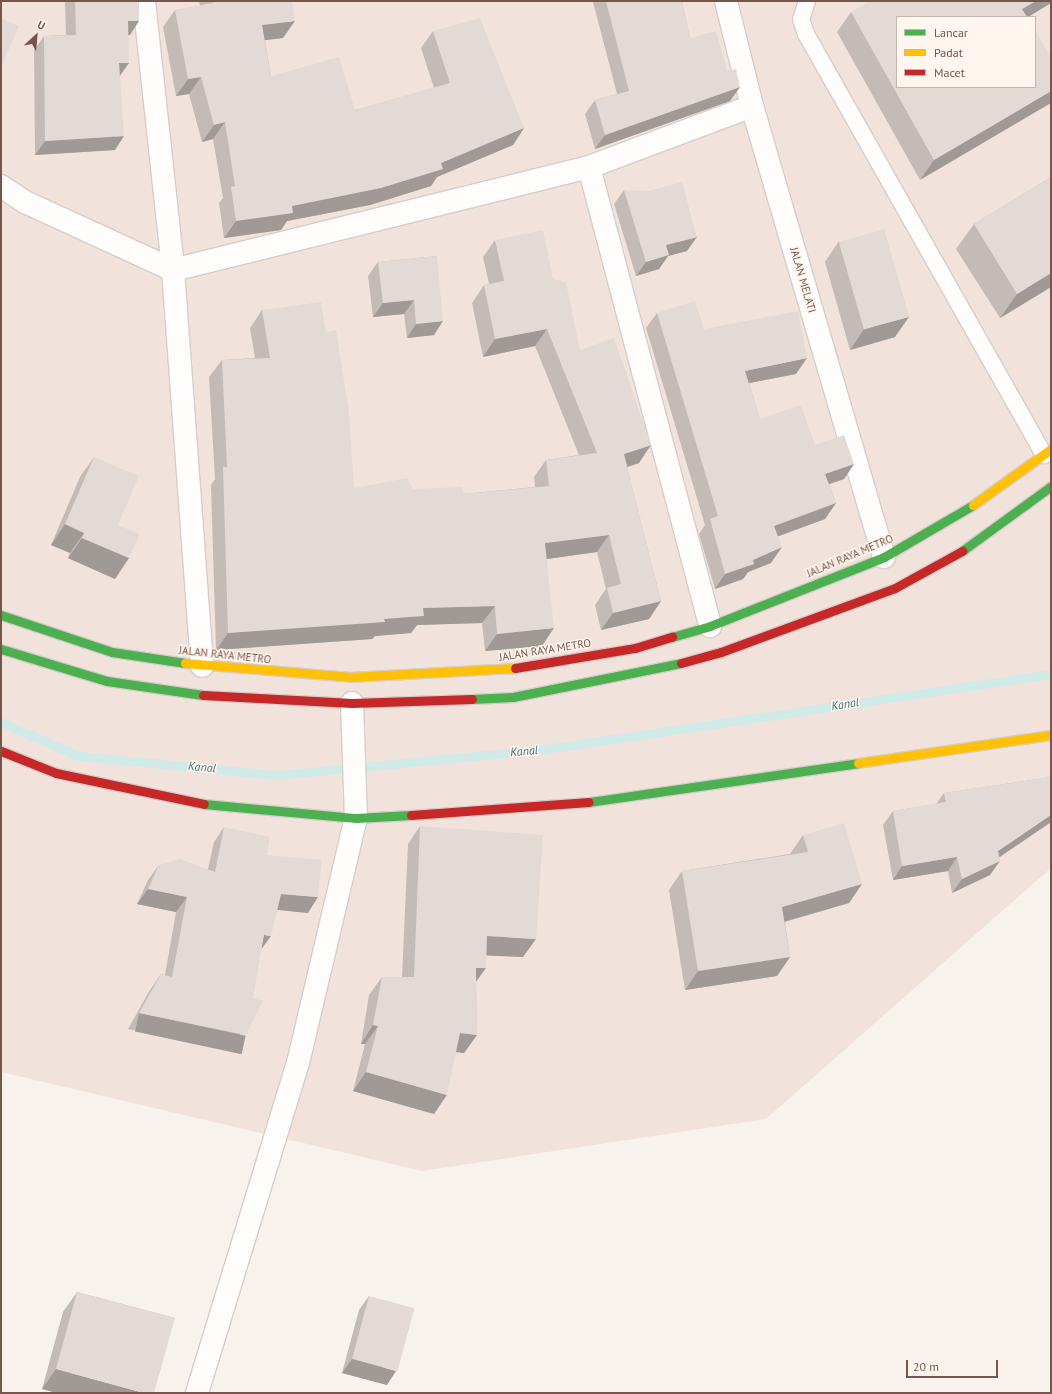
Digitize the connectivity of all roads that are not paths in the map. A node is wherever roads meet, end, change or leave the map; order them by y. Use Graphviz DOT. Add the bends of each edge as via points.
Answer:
graph roads {
  1 [pos="144,1"];
  2 [pos="726,1"];
  3 [pos="808,1"];
  4 [pos="752,106"];
  5 [pos="589,167"];
  6 [pos="1,186"];
  7 [pos="173,270"];
  8 [pos="1047,452"];
  9 [pos="1051,486"];
  10 [pos="884,557"];
  11 [pos="1,614"];
  12 [pos="710,626"];
  13 [pos="1,649"];
  14 [pos="202,666"];
  15 [pos="352,703"];
  16 [pos="1051,735"];
  17 [pos="1,751"];
  18 [pos="356,818"];
  19 [pos="197,1393"];
  1 -- 7 [label="street"];
  2 -- 4 [label="street, JALAN MELATI"];
  3 -- 8 [label="lane" via="801,19 806,34"];
  4 -- 5 [label="street"];
  4 -- 10 [label="street, JALAN MELATI"];
  5 -- 7 [label="street"];
  5 -- 12 [label="street"];
  6 -- 7 [label="street" via="25,202"];
  7 -- 14 [label="street"];
  8 -- 10 [label="main road, JALAN RAYA METRO" via="960,514"];
  9 -- 15 [label="main road" via="980,541 895,588 721,652 643,673 513,697"];
  10 -- 12 [label="main road, JALAN RAYA METRO"];
  11 -- 14 [label="main road, JALAN RAYA METRO" via="112,652"];
  12 -- 14 [label="main road, JALAN RAYA METRO" via="635,648 511,669 350,677"];
  13 -- 15 [label="main road" via="107,681 197,695"];
  15 -- 18 [label="street"];
  16 -- 18 [label="main road" via="572,805"];
  17 -- 18 [label="main road" via="56,773 221,808"];
  18 -- 19 [label="street" via="298,1063"];
}
